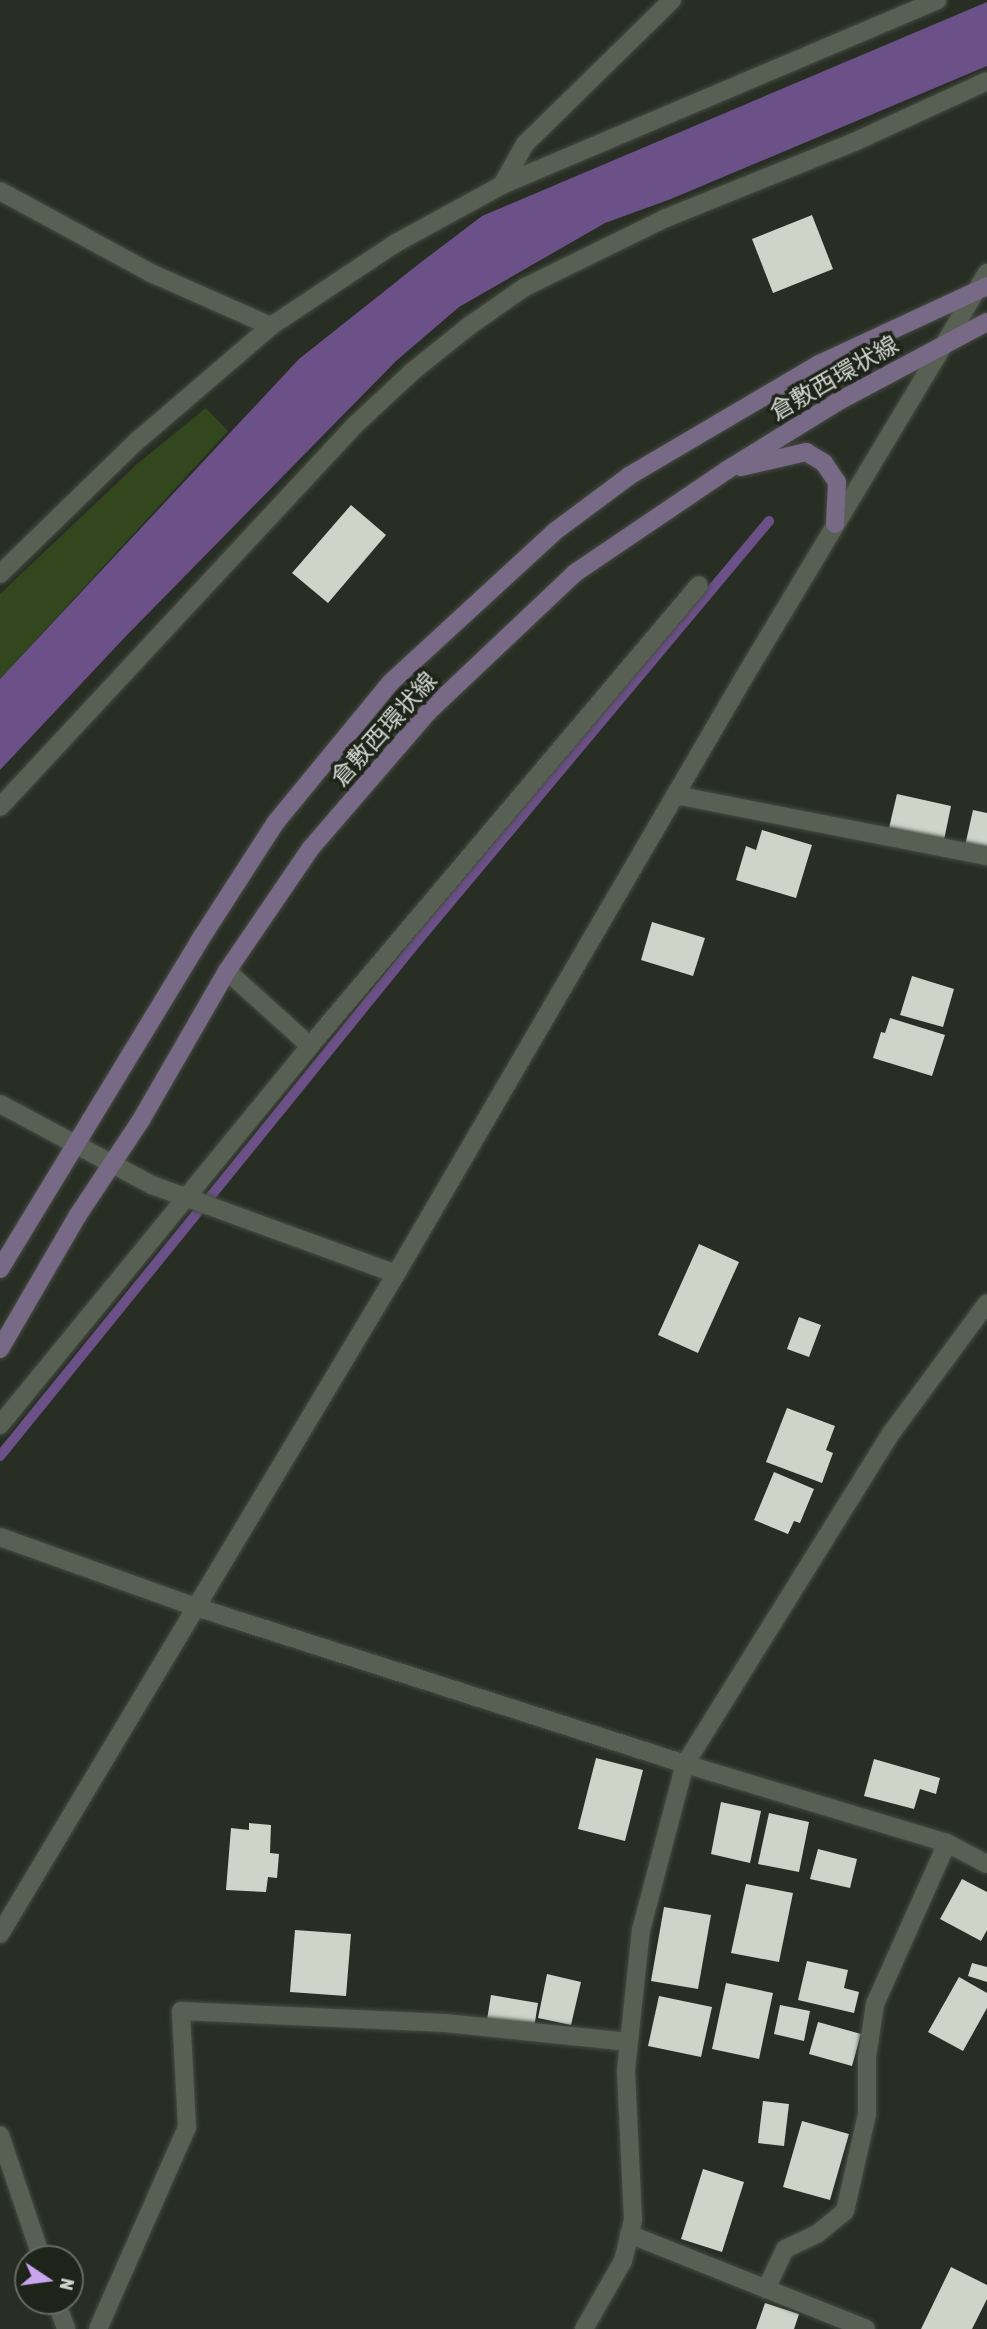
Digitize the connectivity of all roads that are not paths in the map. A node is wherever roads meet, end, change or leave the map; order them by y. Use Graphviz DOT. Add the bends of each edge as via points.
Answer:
graph roads {
  1 [pos="672,0"];
  2 [pos="937,0"];
  3 [pos="987,81"];
  4 [pos="502,185"];
  5 [pos="0,191"];
  6 [pos="987,273"];
  7 [pos="982,288"];
  8 [pos="987,322"];
  9 [pos="271,326"];
  10 [pos="947,342"];
  11 [pos="727,470"];
  12 [pos="835,524"];
  13 [pos="0,574"];
  14 [pos="699,585"];
  15 [pos="676,795"];
  16 [pos="0,807"];
  17 [pos="987,856"];
  18 [pos="227,971"];
  19 [pos="310,1046"];
  20 [pos="0,1104"];
  21 [pos="76,1147"];
  22 [pos="110,1165"];
  23 [pos="186,1197"];
  24 [pos="0,1269"];
  25 [pos="396,1273"];
  26 [pos="987,1303"];
  27 [pos="0,1349"];
  28 [pos="0,1425"];
  29 [pos="0,1537"];
  30 [pos="196,1607"];
  31 [pos="685,1764"];
  32 [pos="947,1843"];
  33 [pos="987,1864"];
  34 [pos="0,1934"];
  35 [pos="629,2042"];
  36 [pos="0,2135"];
  37 [pos="629,2234"];
  38 [pos="37,2245"];
  39 [pos="766,2289"];
  40 [pos="98,2329"];
  41 [pos="584,2329"];
  42 [pos="866,2329"];
  1 -- 4 [label="street" via="525,144"];
  2 -- 4 [label="street"];
  3 -- 16 [label="street" via="854,142 666,218 525,287 469,326 355,425"];
  4 -- 9 [label="street" via="396,243"];
  5 -- 9 [label="street" via="153,274"];
  6 -- 7 [label="street"];
  7 -- 10 [label="street"];
  7 -- 21 [label="main road, 倉敷西環状線" via="818,364 629,476 554,532 390,683 276,822"];
  8 -- 10 [label="main road, 倉敷西環状線"];
  9 -- 13 [label="street" via="137,441"];
  10 -- 11 [label="main road, 倉敷西環状線"];
  10 -- 12 [label="street"];
  11 -- 12 [label="main road" via="806,452 834,474"];
  11 -- 18 [label="main road, 倉敷西環状線" via="575,573 428,712 311,848"];
  12 -- 15 [label="street"];
  14 -- 19 [label="street"];
  15 -- 17 [label="street"];
  15 -- 25 [label="street"];
  18 -- 19 [label="street"];
  18 -- 22 [label="main road, 倉敷西環状線"];
  19 -- 23 [label="street"];
  20 -- 21 [label="street"];
  21 -- 22 [label="street"];
  21 -- 24 [label="main road, 倉敷西環状線"];
  22 -- 23 [label="street"];
  22 -- 27 [label="main road, 倉敷西環状線"];
  23 -- 25 [label="street"];
  23 -- 28 [label="street"];
  25 -- 30 [label="street"];
  26 -- 31 [label="street" via="891,1432"];
  29 -- 30 [label="street"];
  30 -- 31 [label="street"];
  30 -- 34 [label="street"];
  31 -- 32 [label="street"];
  31 -- 35 [label="street" via="642,1930"];
  32 -- 33 [label="street"];
  32 -- 39 [label="street" via="875,2004 867,2057 867,2114 845,2211 817,2234 785,2249"];
  35 -- 37 [label="street" via="626,2070 633,2220"];
  35 -- 40 [label="street" via="445,2023 181,2011 187,2127"];
  36 -- 38 [label="street"];
  37 -- 39 [label="street"];
  37 -- 41 [label="street" via="623,2261"];
  39 -- 42 [label="street"];
}
